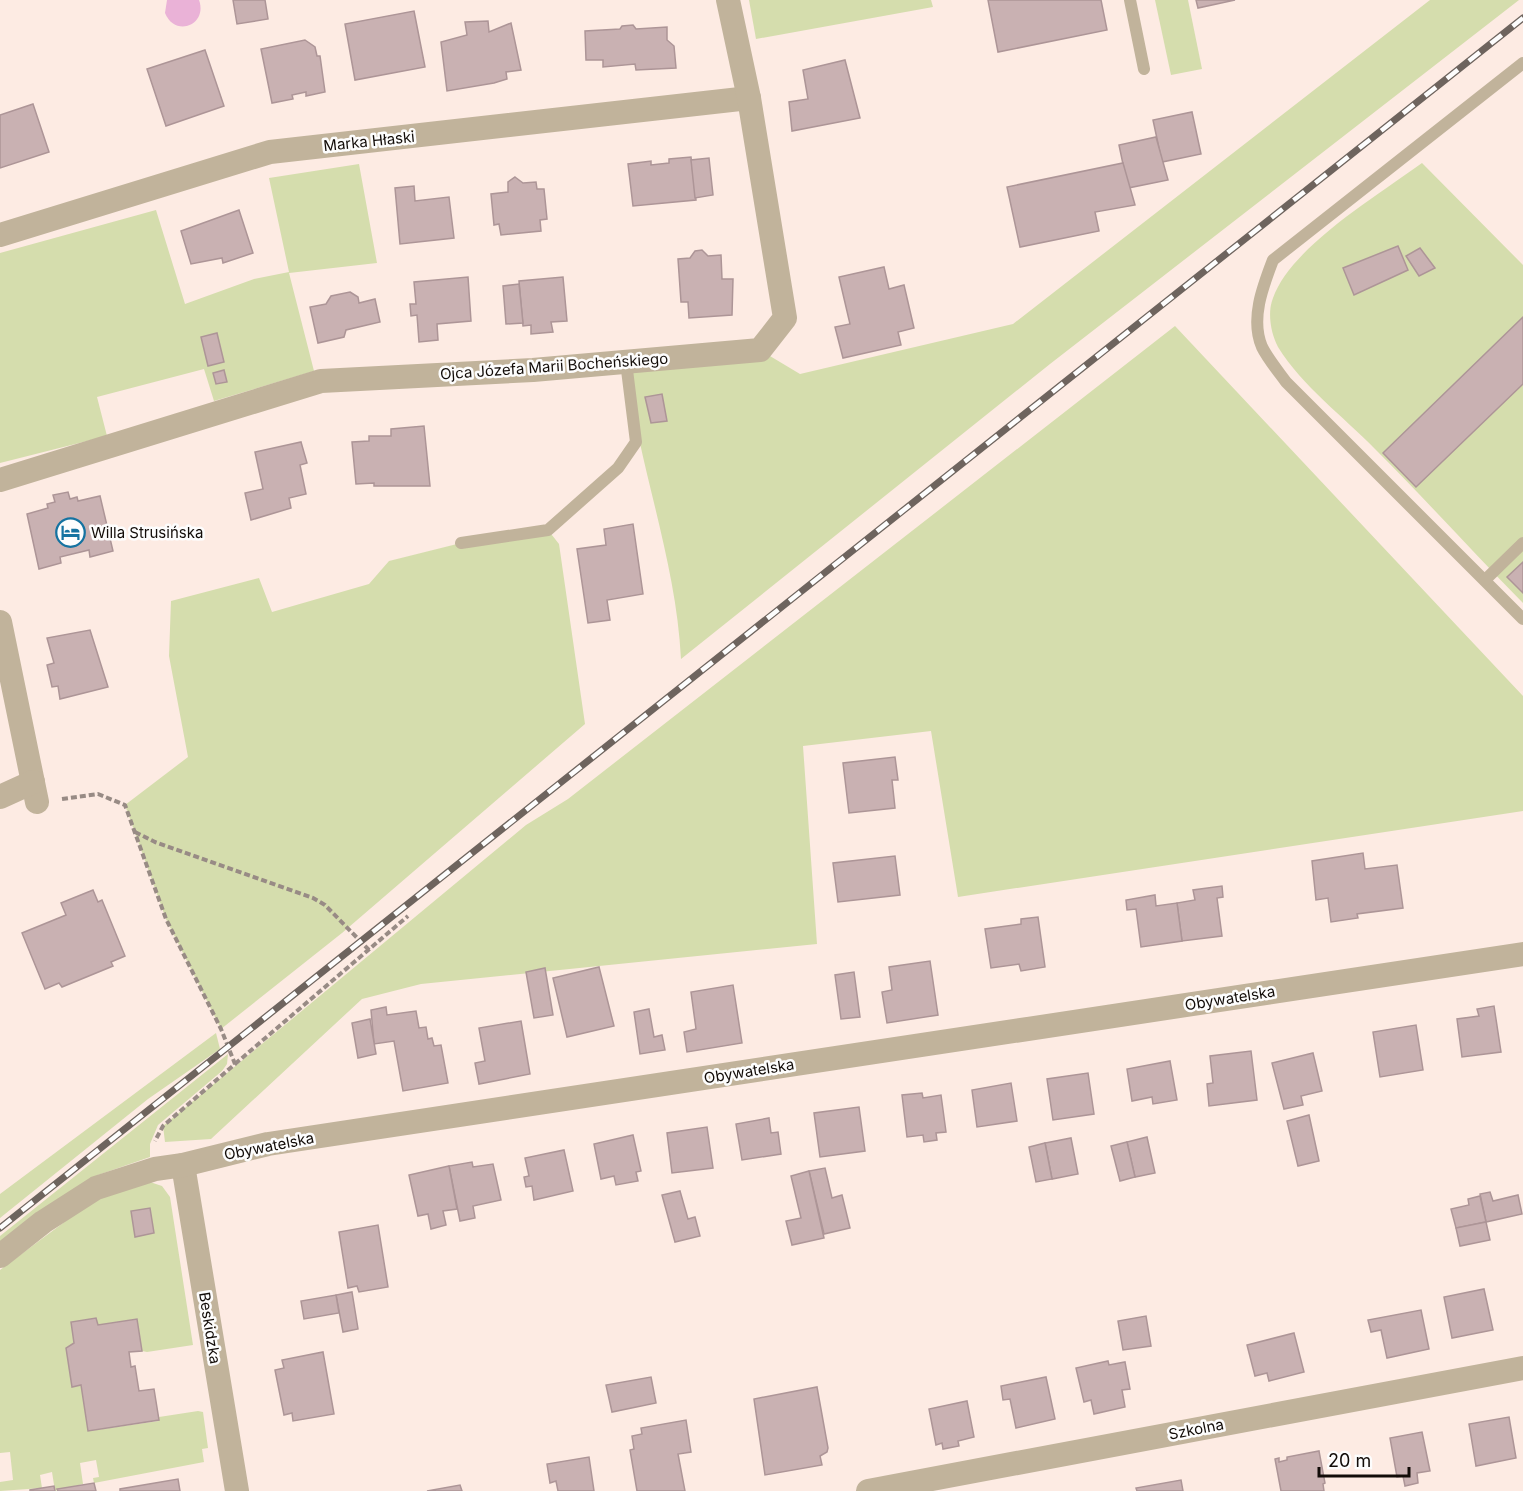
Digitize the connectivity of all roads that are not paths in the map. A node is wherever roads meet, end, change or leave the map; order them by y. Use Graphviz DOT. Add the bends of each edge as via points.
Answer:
graph roads {
  1 [pos="728,0"];
  2 [pos="1130,0"];
  3 [pos="1523,63"];
  4 [pos="1144,69"];
  5 [pos="749,98"];
  6 [pos="0,235"];
  7 [pos="626,362"];
  8 [pos="0,480"];
  9 [pos="461,543"];
  10 [pos="1523,543"];
  11 [pos="1485,580"];
  12 [pos="1523,619"];
  13 [pos="0,622"];
  14 [pos="0,796"];
  15 [pos="1523,954"];
  16 [pos="183,1165"];
  17 [pos="0,1256"];
  18 [pos="1523,1368"];
  19 [pos="237,1491"];
  20 [pos="868,1491"];
  1 -- 5 [label="street, Ojca Józefa Marii Bocheńskiego"];
  2 -- 4 [label="lane"];
  3 -- 11 [label="lane" via="1273,260 1260,297 1262,346 1286,382"];
  5 -- 6 [label="street, Marka Hłaski" via="270,152"];
  5 -- 7 [label="street, Ojca Józefa Marii Bocheńskiego" via="785,318 760,350"];
  7 -- 8 [label="street, Ojca Józefa Marii Bocheńskiego" via="321,381"];
  7 -- 9 [label="lane" via="636,442 618,468 548,530"];
  10 -- 11 [label="lane"];
  11 -- 12 [label="lane"];
  13 -- 14 [label="street" via="35,792"];
  15 -- 16 [label="street, Obywatelska" via="268,1144"];
  16 -- 17 [label="street, Obywatelska" via="155,1169 96,1188"];
  16 -- 19 [label="street, Beskidzka"];
  18 -- 20 [label="street, Szkolna"];
}
